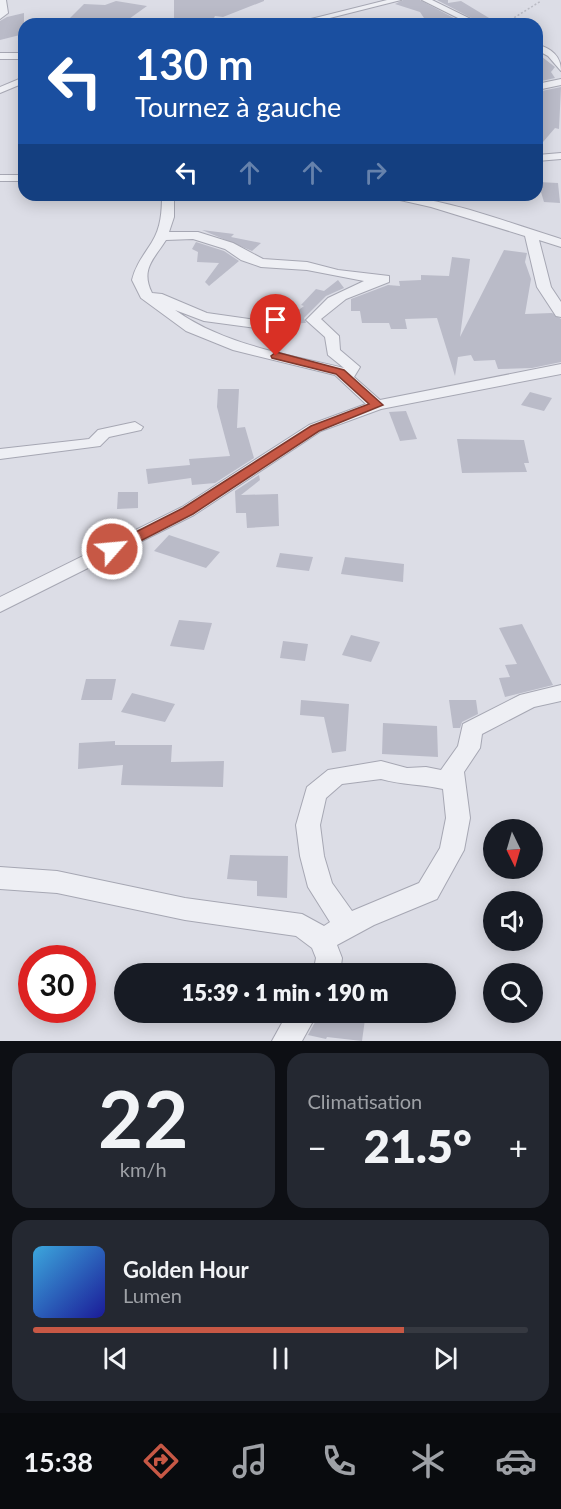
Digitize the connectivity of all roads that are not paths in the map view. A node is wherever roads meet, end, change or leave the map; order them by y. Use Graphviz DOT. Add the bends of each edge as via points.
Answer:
graph roads {
  1 [pos="2,0"];
  2 [pos="397,0"];
  3 [pos="426,0"];
  4 [pos="0,17"];
  5 [pos="320,18"];
  6 [pos="464,18"];
  7 [pos="543,49"];
  8 [pos="0,56"];
  9 [pos="18,56"];
  10 [pos="561,68"];
  11 [pos="18,82"];
  12 [pos="561,82"];
  13 [pos="543,86"];
  14 [pos="0,90"];
  15 [pos="561,156"];
  16 [pos="543,158"];
  17 [pos="0,178"];
  18 [pos="18,178"];
  19 [pos="168,201"];
  20 [pos="417,201"];
  21 [pos="531,234"];
  22 [pos="161,236"];
  23 [pos="561,243"];
  24 [pos="146,295"];
  25 [pos="561,313"];
  26 [pos="272,326"];
  27 [pos="561,369"];
  28 [pos="346,376"];
  29 [pos="377,405"];
  30 [pos="135,427"];
  31 [pos="0,454"];
  32 [pos="0,605"];
  33 [pos="561,693"];
  34 [pos="452,782"];
  35 [pos="0,878"];
  36 [pos="347,926"];
  37 [pos="322,940"];
  38 [pos="328,963"];
  39 [pos="297,1023"];
  40 [pos="286,1041"];
  1 -- 4 [label="street" via="4,14"];
  2 -- 5 [label="street"];
  3 -- 6 [label="street"];
  7 -- 10 [label="street"];
  8 -- 9 [label="street"];
  11 -- 14 [label="street"];
  12 -- 13 [label="street"];
  15 -- 16 [label="street"];
  17 -- 18 [label="street"];
  19 -- 22 [label="street" via="168,217"];
  20 -- 21 [label="street"];
  21 -- 23 [label="street"];
  21 -- 25 [label="street" via="544,287"];
  22 -- 24 [label="street" via="143,264 139,280"];
  22 -- 28 [label="street" via="194,235 230,246 261,263 384,279 325,306 313,320 332,336 333,352 352,367"];
  24 -- 26 [label="street" via="204,317"];
  24 -- 28 [label="street" via="191,328 238,347 331,368"];
  27 -- 29 [label="street"];
  28 -- 29 [label="street"];
  29 -- 32 [label="street" via="315,428 188,511"];
  30 -- 31 [label="street" via="104,433 94,443"];
  33 -- 34 [label="street" via="528,701 471,730 469,748 452,770"];
  34 -- 36 [label="street" via="458,818 452,850 429,891"];
  34 -- 36 [label="street" via="381,770 336,776 315,794 308,825 312,856 321,887"];
  35 -- 37 [label="street" via="57,882 185,909 302,925"];
  36 -- 37 [label="street"];
  37 -- 38 [label="street"];
  39 -- 40 [label="street"];
}
